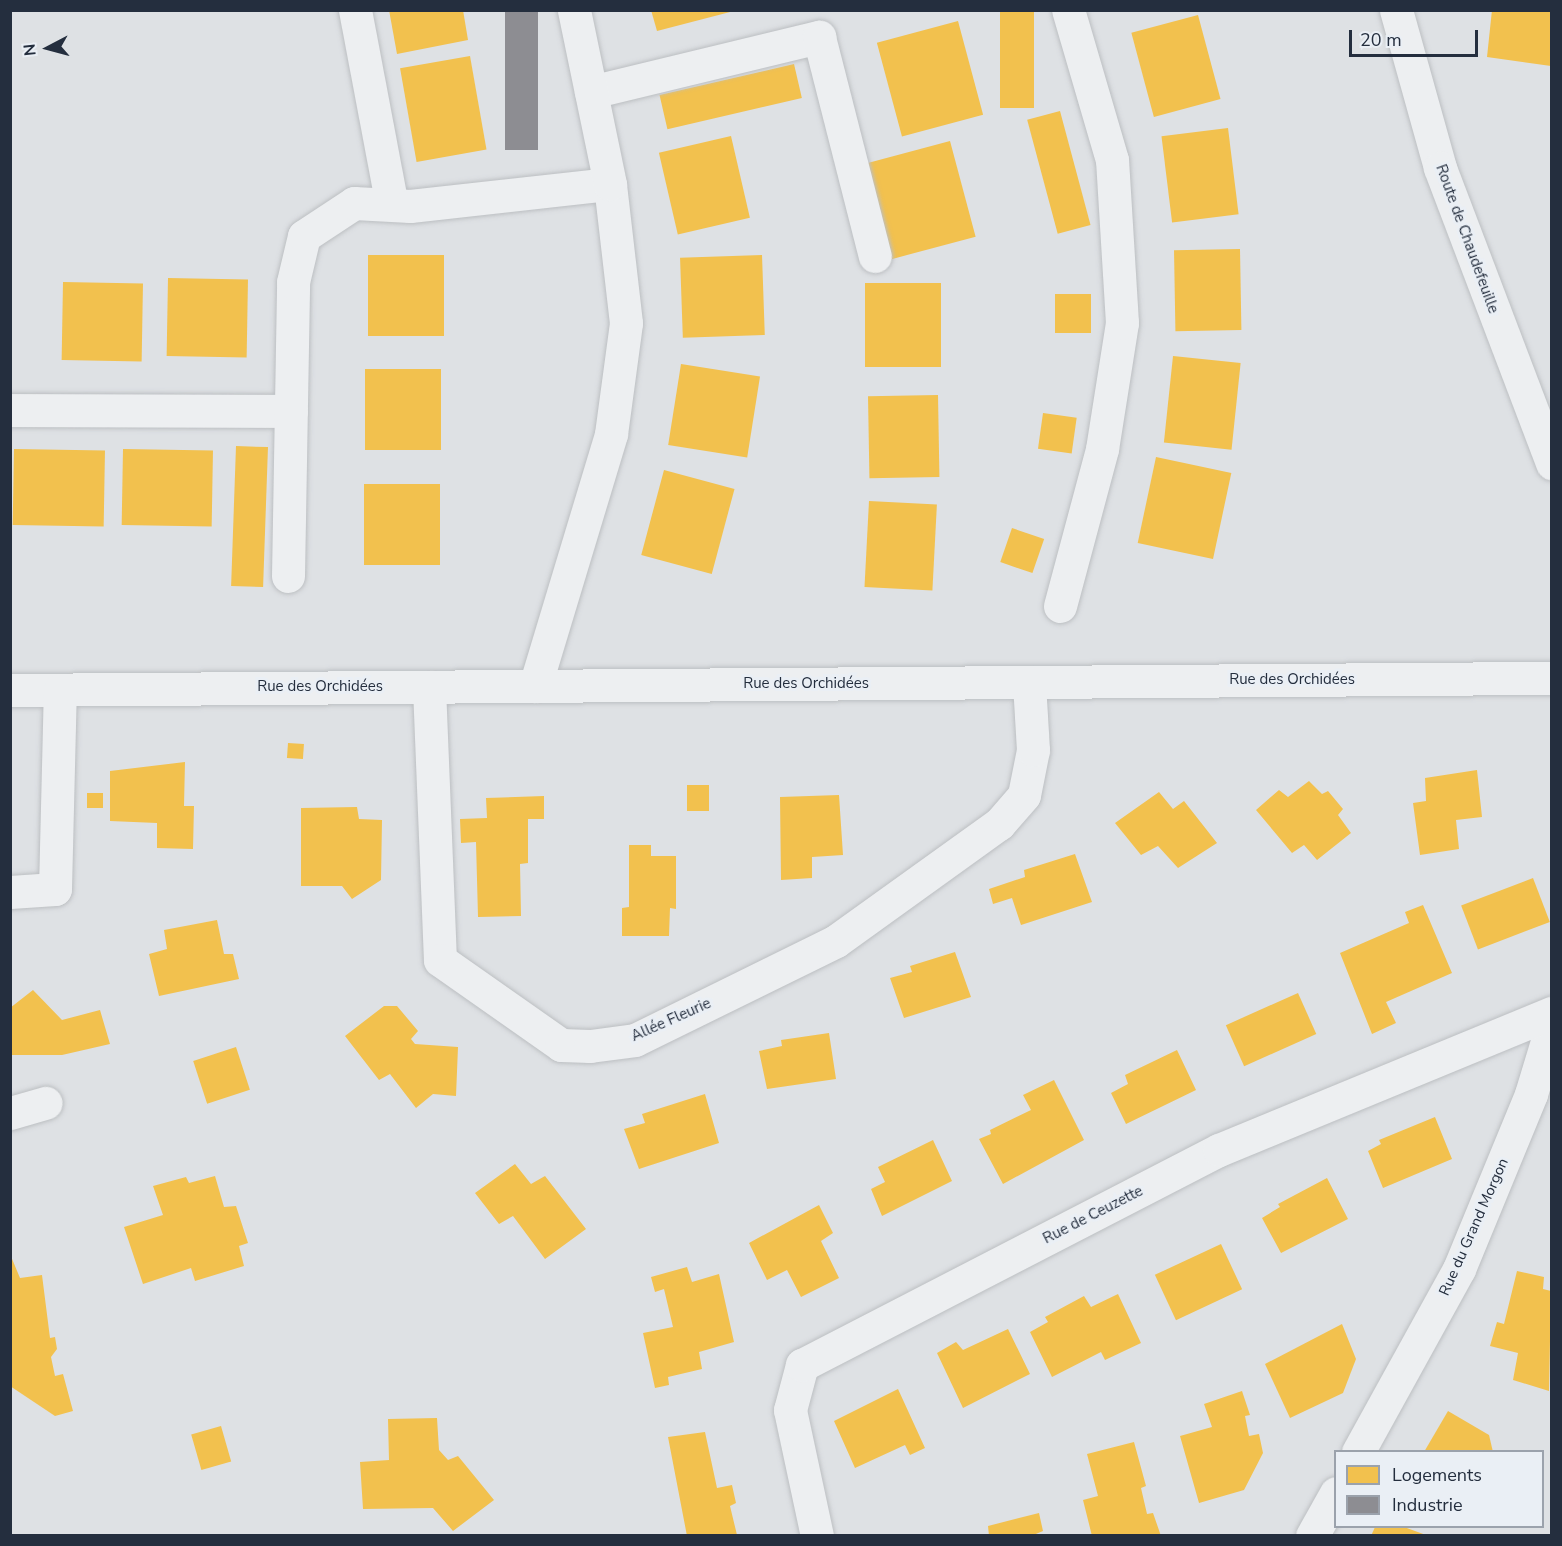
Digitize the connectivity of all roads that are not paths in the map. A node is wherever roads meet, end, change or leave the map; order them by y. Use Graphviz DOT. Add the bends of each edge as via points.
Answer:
graph roads {
  1 [pos="355,10"];
  2 [pos="574,10"];
  3 [pos="1068,10"];
  4 [pos="1396,10"];
  5 [pos="591,92"];
  6 [pos="610,184"];
  7 [pos="392,205"];
  8 [pos="874,256"];
  9 [pos="10,410"];
  10 [pos="291,411"];
  11 [pos="1551,463"];
  12 [pos="288,576"];
  13 [pos="1060,606"];
  14 [pos="1551,678"];
  15 [pos="1029,682"];
  16 [pos="535,686"];
  17 [pos="429,687"];
  18 [pos="10,690"];
  19 [pos="60,690"];
  20 [pos="10,892"];
  21 [pos="1551,1013"];
  22 [pos="1551,1025"];
  23 [pos="46,1103"];
  24 [pos="10,1113"];
  25 [pos="1359,1450"];
  26 [pos="1334,1495"];
  27 [pos="817,1536"];
  28 [pos="1312,1536"];
  1 -- 7 [label="street"];
  2 -- 5 [label="street"];
  3 -- 13 [label="street" via="1112,160 1122,323 1102,449"];
  4 -- 11 [label="street, Route de Chaudefeuille" via="1440,168"];
  5 -- 6 [label="street"];
  5 -- 8 [label="street" via="819,37"];
  6 -- 7 [label="street"];
  6 -- 16 [label="street" via="626,323 611,434"];
  7 -- 10 [label="street" via="354,203 304,236 293,282"];
  9 -- 10 [label="street"];
  10 -- 12 [label="street"];
  14 -- 15 [label="street, Rue des Orchidées"];
  15 -- 16 [label="street, Rue des Orchidées"];
  15 -- 17 [label="street, Allée Fleurie" via="1034,750 1024,795 999,824 836,941 635,1040 590,1046 561,1045 440,960"];
  16 -- 17 [label="street, Rue des Orchidées"];
  17 -- 19 [label="street, Rue des Orchidées"];
  18 -- 19 [label="street, Rue des Orchidées"];
  19 -- 20 [label="street" via="55,889"];
  21 -- 27 [label="street, Rue de Ceuzette" via="1219,1150 802,1365 790,1410"];
  22 -- 25 [label="street, Rue du Grand Morgon" via="1532,1094 1459,1269"];
  23 -- 24 [label="street"];
  26 -- 28 [label="street"];
}
